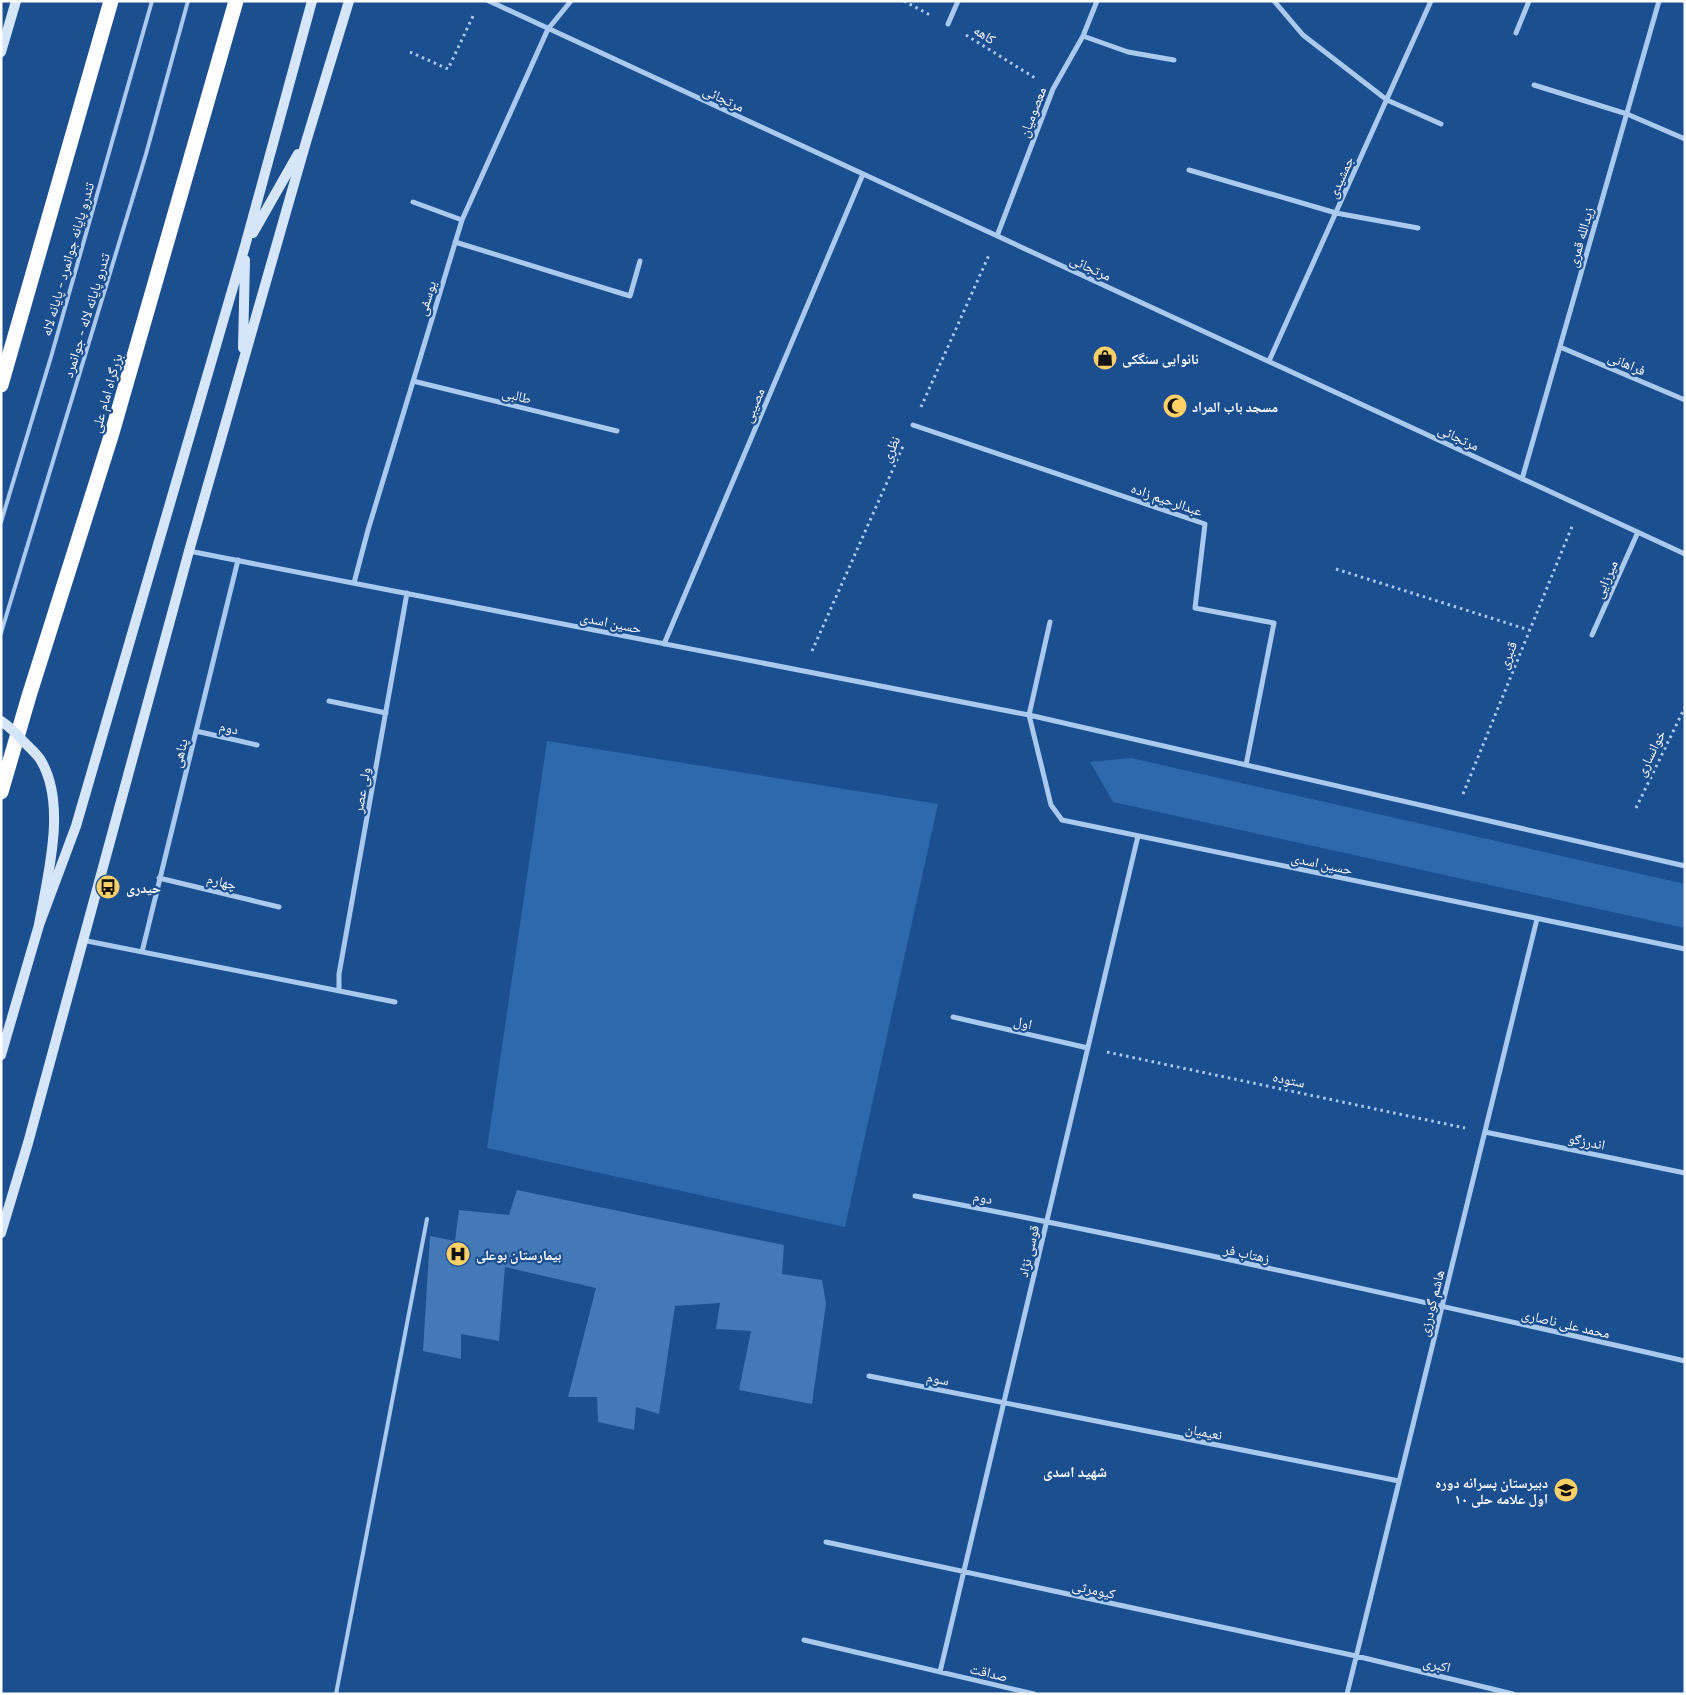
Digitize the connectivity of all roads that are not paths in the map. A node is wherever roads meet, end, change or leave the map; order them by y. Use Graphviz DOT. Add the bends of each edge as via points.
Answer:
graph roads {
  1 [pos="16,1"];
  2 [pos="111,1"];
  3 [pos="152,1"];
  4 [pos="188,1"];
  5 [pos="236,1"];
  6 [pos="312,1"];
  7 [pos="349,1"];
  8 [pos="489,1"];
  9 [pos="571,1"];
  10 [pos="958,1"];
  11 [pos="1097,1"];
  12 [pos="1274,1"];
  13 [pos="1431,1"];
  14 [pos="1529,1"];
  15 [pos="1659,1"];
  16 [pos="948,24"];
  17 [pos="548,29"];
  18 [pos="1516,33"];
  19 [pos="1083,36"];
  20 [pos="1,52"];
  21 [pos="1174,60"];
  22 [pos="1534,85"];
  23 [pos="1387,100"];
  24 [pos="1627,114"];
  25 [pos="1441,124"];
  26 [pos="1685,139"];
  27 [pos="306,142"];
  28 [pos="1189,170"];
  29 [pos="863,174"];
  30 [pos="413,202"];
  31 [pos="1336,213"];
  32 [pos="462,220"];
  33 [pos="1418,228"];
  34 [pos="997,236"];
  35 [pos="455,242"];
  36 [pos="245,246"];
  37 [pos="640,261"];
  38 [pos="1560,347"];
  39 [pos="1269,361"];
  40 [pos="243,362"];
  41 [pos="413,381"];
  42 [pos="1,385"];
  43 [pos="1685,400"];
  44 [pos="913,425"];
  45 [pos="617,431"];
  46 [pos="1522,479"];
  47 [pos="1,522"];
  48 [pos="1638,532"];
  49 [pos="189,551"];
  50 [pos="1685,554"];
  51 [pos="238,560"];
  52 [pos="354,583"];
  53 [pos="407,593"];
  54 [pos="1050,622"];
  55 [pos="1,633"];
  56 [pos="1592,635"];
  57 [pos="664,644"];
  58 [pos="329,701"];
  59 [pos="386,713"];
  60 [pos="1029,715"];
  61 [pos="1,722"];
  62 [pos="196,731"];
  63 [pos="257,745"];
  64 [pos="1246,766"];
  65 [pos="1,792"];
  66 [pos="1138,836"];
  67 [pos="1685,866"];
  68 [pos="159,878"];
  69 [pos="279,907"];
  70 [pos="1537,919"];
  71 [pos="39,925"];
  72 [pos="82,940"];
  73 [pos="1685,949"];
  74 [pos="142,952"];
  75 [pos="339,990"];
  76 [pos="395,1002"];
  77 [pos="953,1017"];
  78 [pos="1088,1048"];
  79 [pos="1,1054"];
  80 [pos="1485,1132"];
  81 [pos="1685,1173"];
  82 [pos="915,1196"];
  83 [pos="428,1219"];
  84 [pos="1047,1221"];
  85 [pos="1,1233"];
  86 [pos="1442,1306"];
  87 [pos="1685,1361"];
  88 [pos="869,1376"];
  89 [pos="1004,1402"];
  90 [pos="1399,1481"];
  91 [pos="826,1542"];
  92 [pos="963,1572"];
  93 [pos="804,1640"];
  94 [pos="1356,1656"];
  95 [pos="940,1672"];
  96 [pos="336,1694"];
  97 [pos="1034,1694"];
  98 [pos="1348,1694"];
  99 [pos="1513,1694"];
  1 -- 20 [label="main road"];
  2 -- 42 [label="highway"];
  3 -- 47 [label="lane, تندرو پایانه جوانمرد - پایانه لاله"];
  4 -- 55 [label="lane, تندرو پایانه لاله - جوانمرد" via="146,154"];
  5 -- 65 [label="highway, بزرگراه امام علی" via="112,433"];
  6 -- 36 [label="main road"];
  7 -- 27 [label="main road"];
  8 -- 17 [label="street, مرتجائی"];
  9 -- 17 [label="street, یوسفی"];
  10 -- 16 [label="street"];
  11 -- 19 [label="street, معصومیان"];
  12 -- 23 [label="street" via="1302,35"];
  13 -- 23 [label="street, جمشیدی"];
  14 -- 18 [label="street"];
  15 -- 24 [label="street, زیدالله قمری"];
  17 -- 29 [label="street, مرتجائی"];
  17 -- 32 [label="street, یوسفی"];
  19 -- 21 [label="street" via="1128,52"];
  19 -- 34 [label="street, معصومیان" via="1053,89"];
  22 -- 24 [label="street"];
  23 -- 25 [label="street"];
  23 -- 31 [label="street, جمشیدی"];
  24 -- 26 [label="street"];
  24 -- 38 [label="street, زیدالله قمری"];
  27 -- 36 [label="main road"];
  27 -- 40 [label="main road"];
  28 -- 31 [label="street"];
  29 -- 34 [label="street, مرتجائی"];
  29 -- 57 [label="street, مصیبی"];
  30 -- 32 [label="street"];
  31 -- 33 [label="street"];
  31 -- 39 [label="street, جمشیدی"];
  32 -- 35 [label="street, یوسفی"];
  34 -- 39 [label="street, مرتجائی"];
  35 -- 37 [label="street" via="630,296"];
  35 -- 41 [label="street, یوسفی"];
  36 -- 40 [label="main road"];
  36 -- 71 [label="main road" via="76,826"];
  38 -- 43 [label="street, فراهانی"];
  38 -- 46 [label="street, زیدالله قمری"];
  39 -- 46 [label="street, مرتجائی"];
  40 -- 49 [label="main road"];
  41 -- 45 [label="street, طالبی"];
  41 -- 52 [label="street, یوسفی"];
  44 -- 64 [label="street, عبدالرحیم زاده" via="1205,524 1196,608 1274,623"];
  46 -- 48 [label="street, مرتجائی"];
  48 -- 50 [label="street, مرتجائی"];
  48 -- 56 [label="street, میرزایی"];
  49 -- 51 [label="street, حسین اسدی"];
  49 -- 72 [label="main road"];
  51 -- 52 [label="street, حسین اسدی"];
  51 -- 62 [label="street, پناهی"];
  52 -- 53 [label="street, حسین اسدی"];
  53 -- 57 [label="street, حسین اسدی"];
  53 -- 59 [label="street, ولی عصر"];
  54 -- 60 [label="street"];
  57 -- 60 [label="street, حسین اسدی"];
  58 -- 59 [label="street"];
  59 -- 75 [label="street, ولی عصر" via="339,974"];
  60 -- 64 [label="street, حسین اسدی"];
  60 -- 66 [label="street, حسین اسدی" via="1052,805 1062,820"];
  61 -- 71 [label="main road, bridge" via="40,758 50,784 54,816 52,842"];
  62 -- 63 [label="street, دوم"];
  62 -- 68 [label="street, پناهی"];
  64 -- 67 [label="street, حسین اسدی"];
  66 -- 70 [label="street, حسین اسدی"];
  66 -- 78 [label="street, قوسی نژاد"];
  68 -- 69 [label="street, چهارم"];
  68 -- 74 [label="street, پناهی"];
  70 -- 73 [label="street, حسین اسدی"];
  70 -- 80 [label="street, هاشم گودرزی"];
  71 -- 79 [label="main road"];
  72 -- 74 [label="street"];
  72 -- 85 [label="main road"];
  74 -- 75 [label="street"];
  75 -- 76 [label="street"];
  77 -- 78 [label="street, اول"];
  78 -- 84 [label="street, قوسی نژاد"];
  80 -- 81 [label="street, اندرزگو"];
  80 -- 86 [label="street, هاشم گودرزی"];
  82 -- 84 [label="street, دوم"];
  83 -- 96 [label="lane"];
  84 -- 86 [label="street, زهتاب فر"];
  84 -- 89 [label="street, قوسی نژاد"];
  86 -- 87 [label="street, محمد علی ناصاری"];
  86 -- 90 [label="street, هاشم گودرزی"];
  88 -- 89 [label="street, سوم"];
  89 -- 90 [label="street, نعیمیان"];
  89 -- 92 [label="street, قوسی نژاد"];
  90 -- 94 [label="street, هاشم گودرزی"];
  91 -- 92 [label="street, کیومرثی"];
  92 -- 94 [label="street, کیومرثی"];
  92 -- 95 [label="street, قوسی نژاد"];
  93 -- 95 [label="street, صداقت"];
  94 -- 98 [label="street, هاشم گودرزی"];
  94 -- 99 [label="street, اکبری"];
  95 -- 97 [label="street, صداقت"];
}
